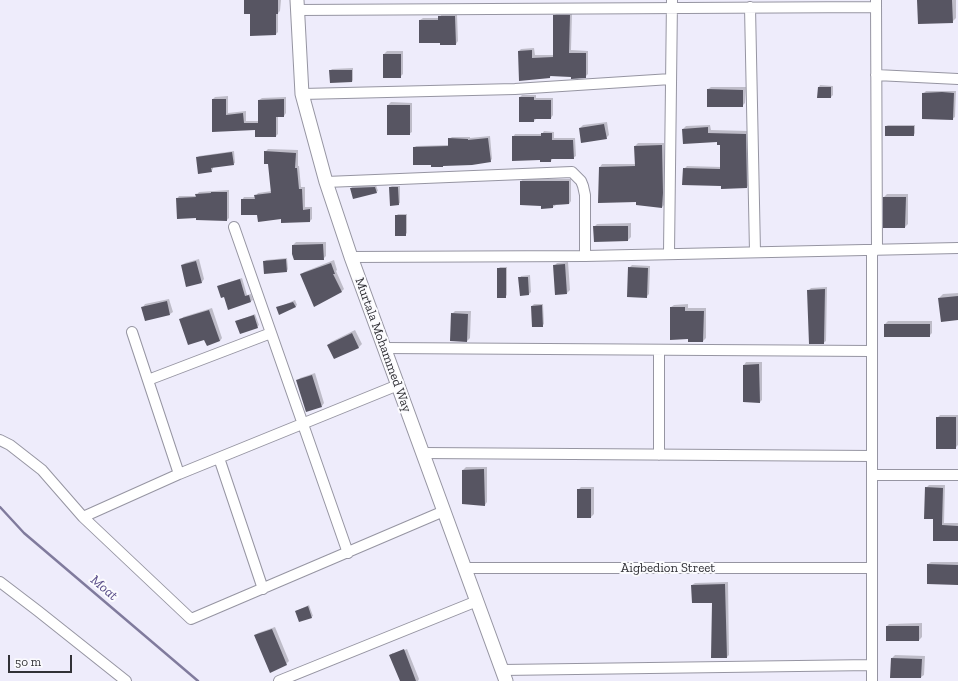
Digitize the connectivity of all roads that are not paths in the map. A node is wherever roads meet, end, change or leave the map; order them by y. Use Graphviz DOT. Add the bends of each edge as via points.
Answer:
graph roads {
  1 [pos="876,3"];
  2 [pos="553,4"];
  3 [pos="672,4"];
  4 [pos="780,4"];
  5 [pos="297,5"];
  6 [pos="750,7"];
  7 [pos="876,75"];
  8 [pos="958,79"];
  9 [pos="671,80"];
  10 [pos="302,94"];
  11 [pos="326,182"];
  12 [pos="234,227"];
  13 [pos="958,248"];
  14 [pos="875,250"];
  15 [pos="755,252"];
  16 [pos="670,253"];
  17 [pos="585,256"];
  18 [pos="351,257"];
  19 [pos="132,332"];
  20 [pos="271,333"];
  21 [pos="384,348"];
  22 [pos="659,350"];
  23 [pos="871,351"];
  24 [pos="148,380"];
  25 [pos="398,385"];
  26 [pos="303,425"];
  27 [pos="0,440"];
  28 [pos="423,453"];
  29 [pos="659,456"];
  30 [pos="872,456"];
  31 [pos="219,458"];
  32 [pos="179,474"];
  33 [pos="872,475"];
  34 [pos="958,475"];
  35 [pos="444,511"];
  36 [pos="83,517"];
  37 [pos="348,553"];
  38 [pos="464,568"];
  39 [pos="872,568"];
  40 [pos="0,582"];
  41 [pos="263,589"];
  42 [pos="477,601"];
  43 [pos="872,665"];
  44 [pos="504,676"];
  45 [pos="126,681"];
  46 [pos="279,681"];
  47 [pos="872,681"];
  1 -- 4 [label="street"];
  1 -- 7 [label="street"];
  2 -- 3 [label="street"];
  2 -- 5 [label="street"];
  3 -- 6 [label="street"];
  3 -- 9 [label="street"];
  4 -- 6 [label="street"];
  5 -- 10 [label="street, Murtala Mohammed Way"];
  6 -- 15 [label="street"];
  7 -- 8 [label="street"];
  7 -- 14 [label="street"];
  9 -- 10 [label="street" via="515,89"];
  9 -- 16 [label="street"];
  10 -- 11 [label="street, Murtala Mohammed Way"];
  11 -- 17 [label="street" via="572,172 581,180 584,191"];
  11 -- 18 [label="street, Murtala Mohammed Way"];
  12 -- 20 [label="street"];
  13 -- 14 [label="street"];
  14 -- 15 [label="street"];
  14 -- 23 [label="street"];
  15 -- 16 [label="street"];
  16 -- 17 [label="street"];
  17 -- 18 [label="street"];
  18 -- 21 [label="street, Murtala Mohammed Way"];
  19 -- 24 [label="street"];
  20 -- 24 [label="street"];
  20 -- 26 [label="street"];
  21 -- 22 [label="street"];
  21 -- 25 [label="street, Murtala Mohammed Way"];
  22 -- 23 [label="street"];
  22 -- 29 [label="street"];
  23 -- 30 [label="street"];
  24 -- 32 [label="street"];
  25 -- 26 [label="street"];
  25 -- 28 [label="street, Murtala Mohammed Way"];
  26 -- 31 [label="street"];
  26 -- 37 [label="street"];
  27 -- 36 [label="street" via="42,470"];
  28 -- 29 [label="street"];
  28 -- 35 [label="street, Murtala Mohammed Way"];
  29 -- 30 [label="street"];
  30 -- 33 [label="street"];
  31 -- 32 [label="street"];
  31 -- 41 [label="street"];
  32 -- 36 [label="street"];
  33 -- 34 [label="street"];
  33 -- 39 [label="street"];
  35 -- 37 [label="street"];
  35 -- 38 [label="street, Murtala Mohammed Way"];
  36 -- 41 [label="street" via="191,619"];
  37 -- 41 [label="street"];
  38 -- 39 [label="street, Aigbedion Street"];
  38 -- 42 [label="street, Murtala Mohammed Way"];
  39 -- 43 [label="street"];
  40 -- 45 [label="street"];
  42 -- 44 [label="street, Murtala Mohammed Way"];
  42 -- 46 [label="street"];
  43 -- 44 [label="street"];
  43 -- 47 [label="street"];
}
